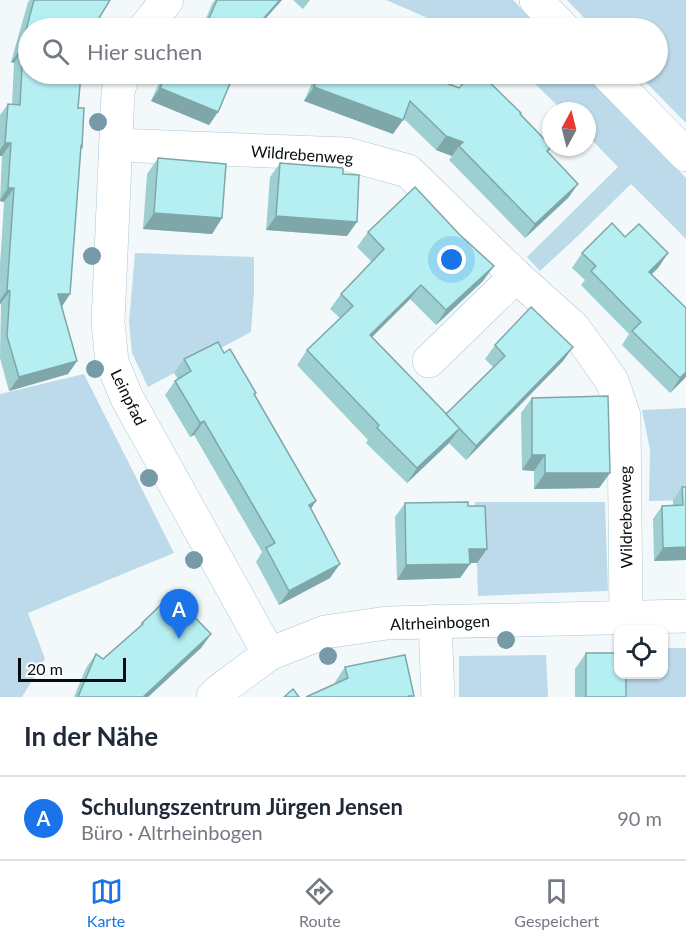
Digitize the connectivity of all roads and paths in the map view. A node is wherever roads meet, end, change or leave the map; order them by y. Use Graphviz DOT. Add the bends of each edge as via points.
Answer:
graph roads {
  1 [pos="167,0"];
  2 [pos="536,0"];
  3 [pos="153,18"];
  4 [pos="553,18"];
  5 [pos="120,84"];
  6 [pos="617,84"];
  7 [pos="116,145"];
  8 [pos="686,155"];
  9 [pos="516,276"];
  10 [pos="429,361"];
  11 [pos="686,616"];
  12 [pos="626,618"];
  13 [pos="435,621"];
  14 [pos="269,654"];
  15 [pos="213,697"];
  16 [pos="438,697"];
  1 -- 3 [label="street"];
  2 -- 4 [label="street"];
  5 -- 7 [label="street, Leinpfad"];
  6 -- 8 [label="street"];
  7 -- 9 [label="street, Wildrebenweg" via="346,154 408,171"];
  7 -- 14 [label="street, Leinpfad" via="108,322 112,362 127,398"];
  9 -- 10 [label="street"];
  9 -- 12 [label="street, Wildrebenweg" via="573,327 612,381 624,416"];
  11 -- 12 [label="street, Altrheinbogen"];
  12 -- 13 [label="street, Altrheinbogen"];
  13 -- 14 [label="street, Altrheinbogen" via="387,622 325,632"];
  13 -- 16 [label="street"];
  14 -- 15 [label="street, Altrheinbogen"];
}
